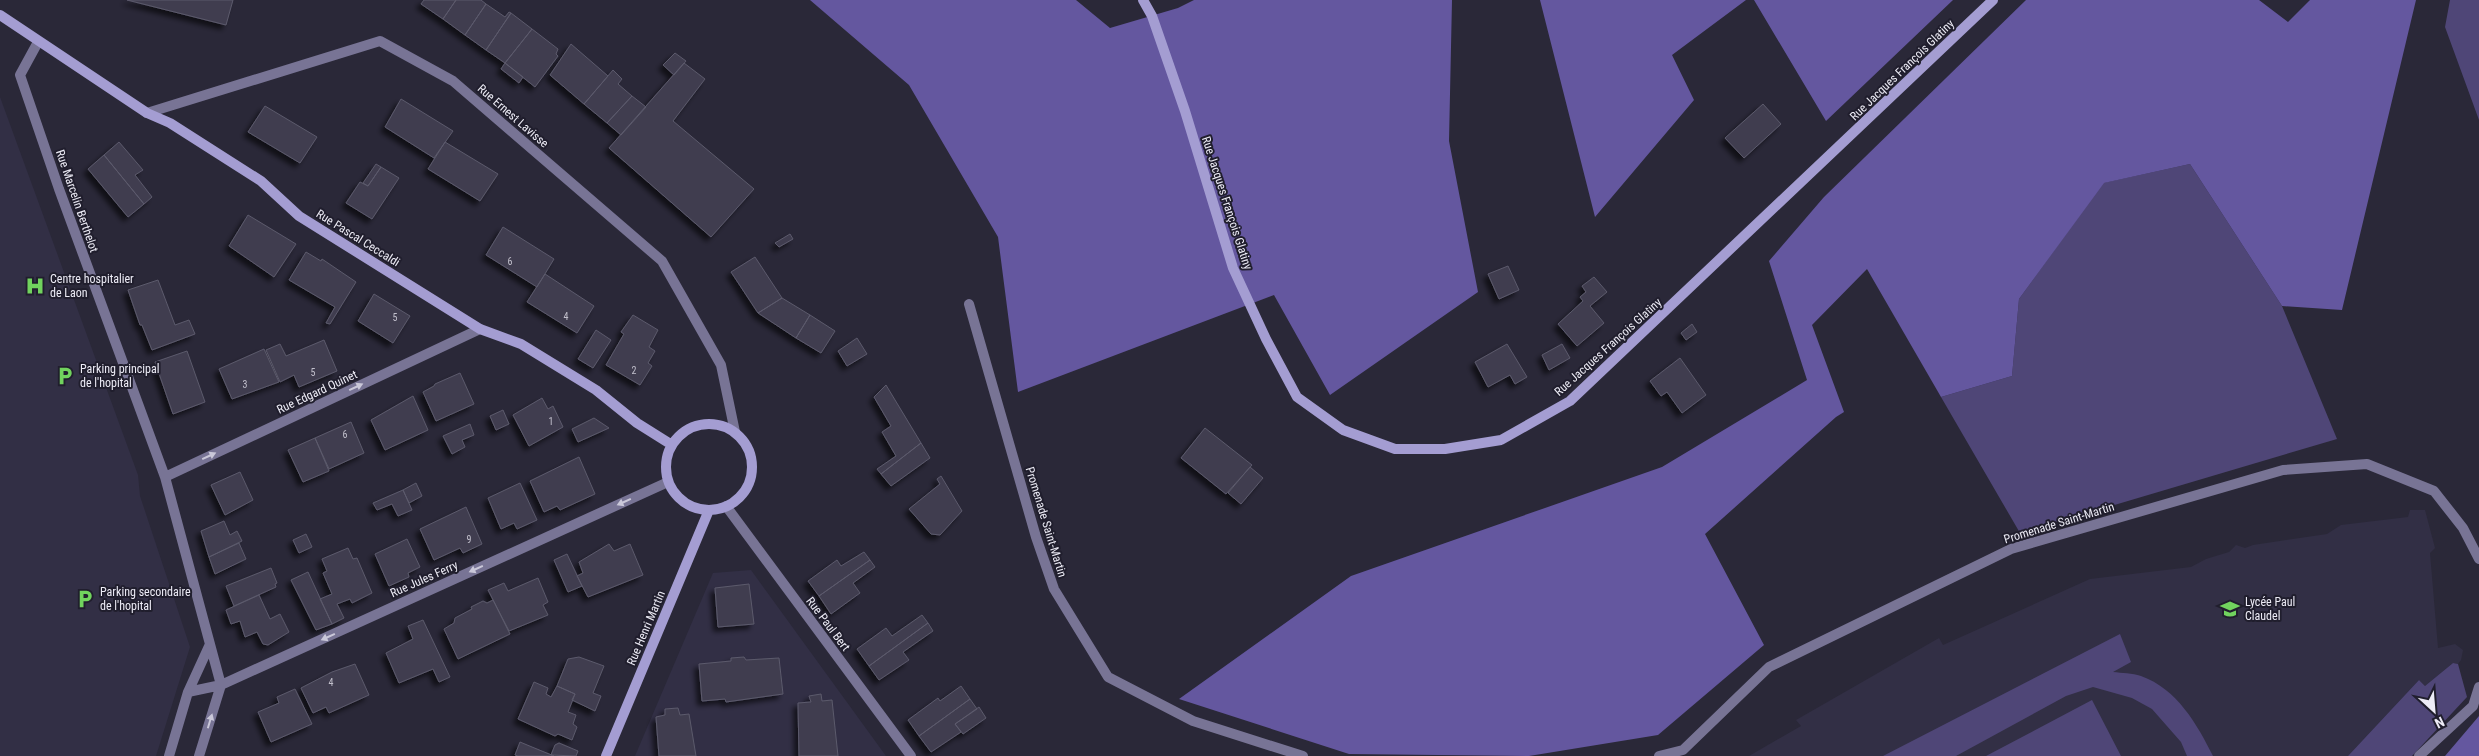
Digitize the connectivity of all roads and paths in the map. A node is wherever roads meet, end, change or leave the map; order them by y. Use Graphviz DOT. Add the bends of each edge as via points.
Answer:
graph roads {
  1 [pos="1143,0"];
  2 [pos="1994,0"];
  3 [pos="0,15"];
  4 [pos="38,42"];
  5 [pos="147,113"];
  6 [pos="969,304"];
  7 [pos="480,329"];
  8 [pos="735,432"];
  9 [pos="672,445"];
  10 [pos="164,477"];
  11 [pos="668,482"];
  12 [pos="726,506"];
  13 [pos="708,510"];
  14 [pos="2479,559"];
  15 [pos="210,644"];
  16 [pos="221,685"];
  17 [pos="2479,687"];
  18 [pos="188,692"];
  19 [pos="169,756"];
  20 [pos="199,756"];
  21 [pos="606,756"];
  22 [pos="911,756"];
  23 [pos="1304,756"];
  24 [pos="1658,756"];
  25 [pos="2419,756"];
  1 -- 2 [label="street, Rue Jacques François Glatiny" via="1152,16 1185,111 1233,268 1297,397 1343,430 1395,449 1435,449 1501,440 1570,401"];
  3 -- 4 [label="street"];
  4 -- 5 [label="street, Rue Pascal Ceccaldi"];
  4 -- 10 [label="street, Rue Marcelin Berthelot" via="20,75"];
  5 -- 7 [label="street, Rue Pascal Ceccaldi" via="170,123 261,181 299,216"];
  5 -- 8 [label="street, Rue Ernest Lavisse" via="380,41 452,81 662,261 721,365"];
  6 -- 23 [label="street, Promenade Saint-Martin" via="1054,589 1108,677 1192,721"];
  7 -- 9 [label="street, Rue Pascal Ceccaldi" via="521,344 596,390 637,423"];
  10 -- 7 [label="street, Rue Edgard Quinet, one-way"];
  8 -- 9 [label="street" via="722,425 707,423 693,426"];
  8 -- 12 [label="street" via="751,456 752,471 739,498"];
  9 -- 11 [label="street" via="667,456"];
  10 -- 15 [label="street, Rue Marcelin Berthelot"];
  11 -- 13 [label="street" via="684,502"];
  11 -- 16 [label="street, Rue Jules Ferry, one-way"];
  12 -- 13 [label="street"];
  12 -- 22 [label="street, Rue Paul Bert"];
  13 -- 21 [label="street, Rue Henri Martin"];
  14 -- 24 [label="street, Promenade Saint-Martin" via="2463,528 2434,491 2367,464 2283,470 2011,549 1769,667 1683,750"];
  15 -- 16 [label="street, Rue Marcelin Berthelot"];
  15 -- 18 [label="street"];
  16 -- 18 [label="street, Rue Jules Ferry"];
  20 -- 16 [label="street, one-way"];
  17 -- 25 [label="street" via="2473,706"];
  18 -- 19 [label="street"];
}
